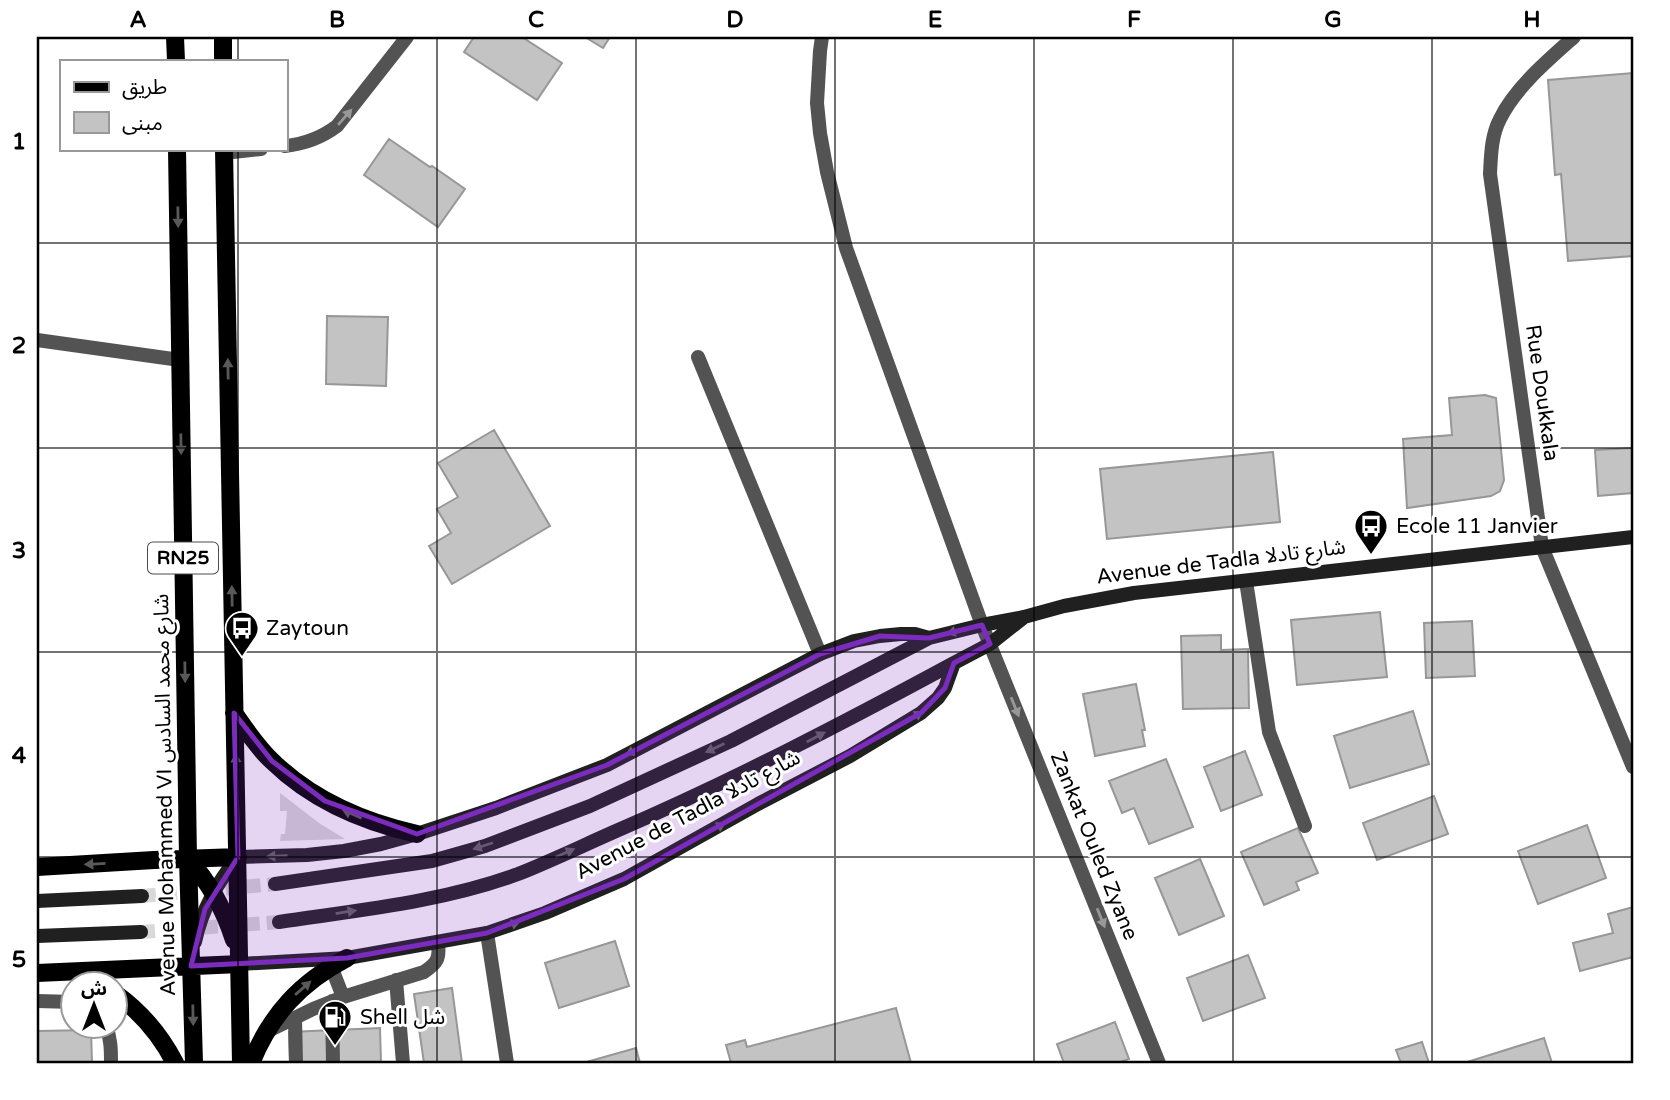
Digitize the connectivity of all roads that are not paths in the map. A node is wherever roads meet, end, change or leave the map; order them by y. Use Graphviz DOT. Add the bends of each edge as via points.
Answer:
graph roads {
  1 [pos="175,37"];
  2 [pos="223,37"];
  3 [pos="407,37"];
  4 [pos="822,37"];
  5 [pos="1574,37"];
  6 [pos="176,60"];
  7 [pos="223,60"];
  8 [pos="287,146"];
  9 [pos="177,150"];
  10 [pos="242,150"];
  11 [pos="224,151"];
  12 [pos="37,340"];
  13 [pos="698,357"];
  14 [pos="180,360"];
  15 [pos="1633,537"];
  16 [pos="1542,547"];
  17 [pos="1246,580"];
  18 [pos="1024,617"];
  19 [pos="982,625"];
  20 [pos="929,638"];
  21 [pos="990,644"];
  22 [pos="820,654"];
  23 [pos="954,663"];
  24 [pos="234,713"];
  25 [pos="1633,767"];
  26 [pos="1305,826"];
  27 [pos="417,835"];
  28 [pos="238,857"];
  29 [pos="188,859"];
  30 [pos="37,867"];
  31 [pos="275,884"];
  32 [pos="213,891"];
  33 [pos="142,896"];
  34 [pos="37,901"];
  35 [pos="279,922"];
  36 [pos="141,932"];
  37 [pos="487,933"];
  38 [pos="37,936"];
  39 [pos="438,943"];
  40 [pos="340,962"];
  41 [pos="240,964"];
  42 [pos="191,966"];
  43 [pos="59,972"];
  44 [pos="37,973"];
  45 [pos="396,980"];
  46 [pos="338,999"];
  47 [pos="37,1001"];
  48 [pos="60,1001"];
  49 [pos="130,1003"];
  50 [pos="295,1018"];
  51 [pos="265,1033"];
  52 [pos="110,1040"];
  53 [pos="111,1063"];
  54 [pos="175,1063"];
  55 [pos="194,1063"];
  56 [pos="241,1063"];
  57 [pos="251,1063"];
  58 [pos="296,1063"];
  59 [pos="333,1063"];
  60 [pos="403,1063"];
  61 [pos="507,1063"];
  62 [pos="1159,1063"];
  1 -- 6 [label="main road"];
  2 -- 7 [label="main road"];
  8 -- 3 [label="street, one-way" via="322,137 337,127"];
  4 -- 19 [label="street, Zankat Ouled Zyane" via="817,103 820,133 846,247"];
  5 -- 16 [label="street, Rue Doukkala" via="1513,99 1499,120 1491,154 1490,174"];
  9 -- 14 [label="main road, Avenue Mohammed VI شارع محمد السادس / RN25, one-way"];
  10 -- 11 [label="street"];
  24 -- 11 [label="main road, RN25, one-way"];
  12 -- 14 [label="street"];
  13 -- 22 [label="street"];
  14 -- 29 [label="main road, Avenue Mohammed VI شارع محمد السادس / RN25, one-way"];
  15 -- 16 [label="main road, Avenue de Tadla شارع تادلا"];
  16 -- 17 [label="main road, Avenue de Tadla شارع تادلا"];
  16 -- 25 [label="street, Rue Doukkala"];
  17 -- 18 [label="main road, Avenue de Tadla شارع تادلا" via="1134,593"];
  17 -- 26 [label="street" via="1269,732"];
  18 -- 19 [label="main road, Avenue de Tadla شارع تادلا"];
  18 -- 21 [label="main road, Avenue de Tadla شارع تادلا"];
  19 -- 20 [label="main road, Avenue de Tadla شارع تادلا, one-way"];
  19 -- 21 [label="street, Zankat Ouled Zyane"];
  20 -- 22 [label="main road, Avenue de Tadla شارع تادلا" via="880,636"];
  20 -- 31 [label="main road, Avenue de Tadla شارع تادلا, one-way" via="731,741 590,806 485,846 432,861"];
  21 -- 23 [label="main road, Avenue de Tadla شارع تادلا"];
  21 -- 62 [label="street, Zankat Ouled Zyane, one-way"];
  22 -- 27 [label="main road, Avenue de Tadla شارع تادلا, one-way" via="607,765"];
  35 -- 23 [label="main road, Avenue de Tadla شارع تادلا, one-way" via="394,905 518,874 690,799"];
  37 -- 23 [label="main road, Avenue de Tadla شارع تادلا, one-way" via="624,879 850,756 938,698"];
  27 -- 24 [label="main road, one-way" via="355,816 325,801 272,761"];
  28 -- 24 [label="main road, RN25, one-way"];
  27 -- 28 [label="main road, Avenue de Tadla شارع تادلا, one-way" via="344,851"];
  28 -- 29 [label="main road, Avenue de Tadla شارع تادلا"];
  28 -- 32 [label="main road"];
  28 -- 41 [label="main road, RN25"];
  29 -- 30 [label="main road, Avenue de Tadla شارع تادلا, one-way"];
  29 -- 32 [label="main road"];
  29 -- 42 [label="main road, Avenue Mohammed VI شارع محمد السادس / RN25"];
  32 -- 41 [label="main road"];
  32 -- 42 [label="main road" via="198,927"];
  33 -- 34 [label="main road"];
  36 -- 38 [label="main road"];
  37 -- 39 [label="main road, Avenue de Tadla شارع تادلا"];
  37 -- 61 [label="street"];
  39 -- 40 [label="main road, Avenue de Tadla شارع تادلا"];
  39 -- 45 [label="street" via="438,960 432,967"];
  40 -- 41 [label="main road, Avenue de Tadla شارع تادلا"];
  40 -- 46 [label="street"];
  51 -- 40 [label="main road, one-way" via="294,995"];
  41 -- 42 [label="main road, Avenue de Tadla شارع تادلا"];
  41 -- 56 [label="main road, RN25"];
  42 -- 43 [label="main road, Avenue de Tadla شارع تادلا"];
  42 -- 55 [label="main road, Avenue Mohammed VI شارع محمد السادس / RN25, one-way"];
  43 -- 44 [label="main road, Avenue de Tadla شارع تادلا"];
  45 -- 46 [label="street"];
  45 -- 60 [label="street"];
  46 -- 50 [label="street"];
  46 -- 59 [label="street"];
  47 -- 48 [label="street"];
  49 -- 54 [label="main road"];
  50 -- 51 [label="street"];
  50 -- 58 [label="street"];
  51 -- 57 [label="main road"];
  52 -- 53 [label="street"];
}
